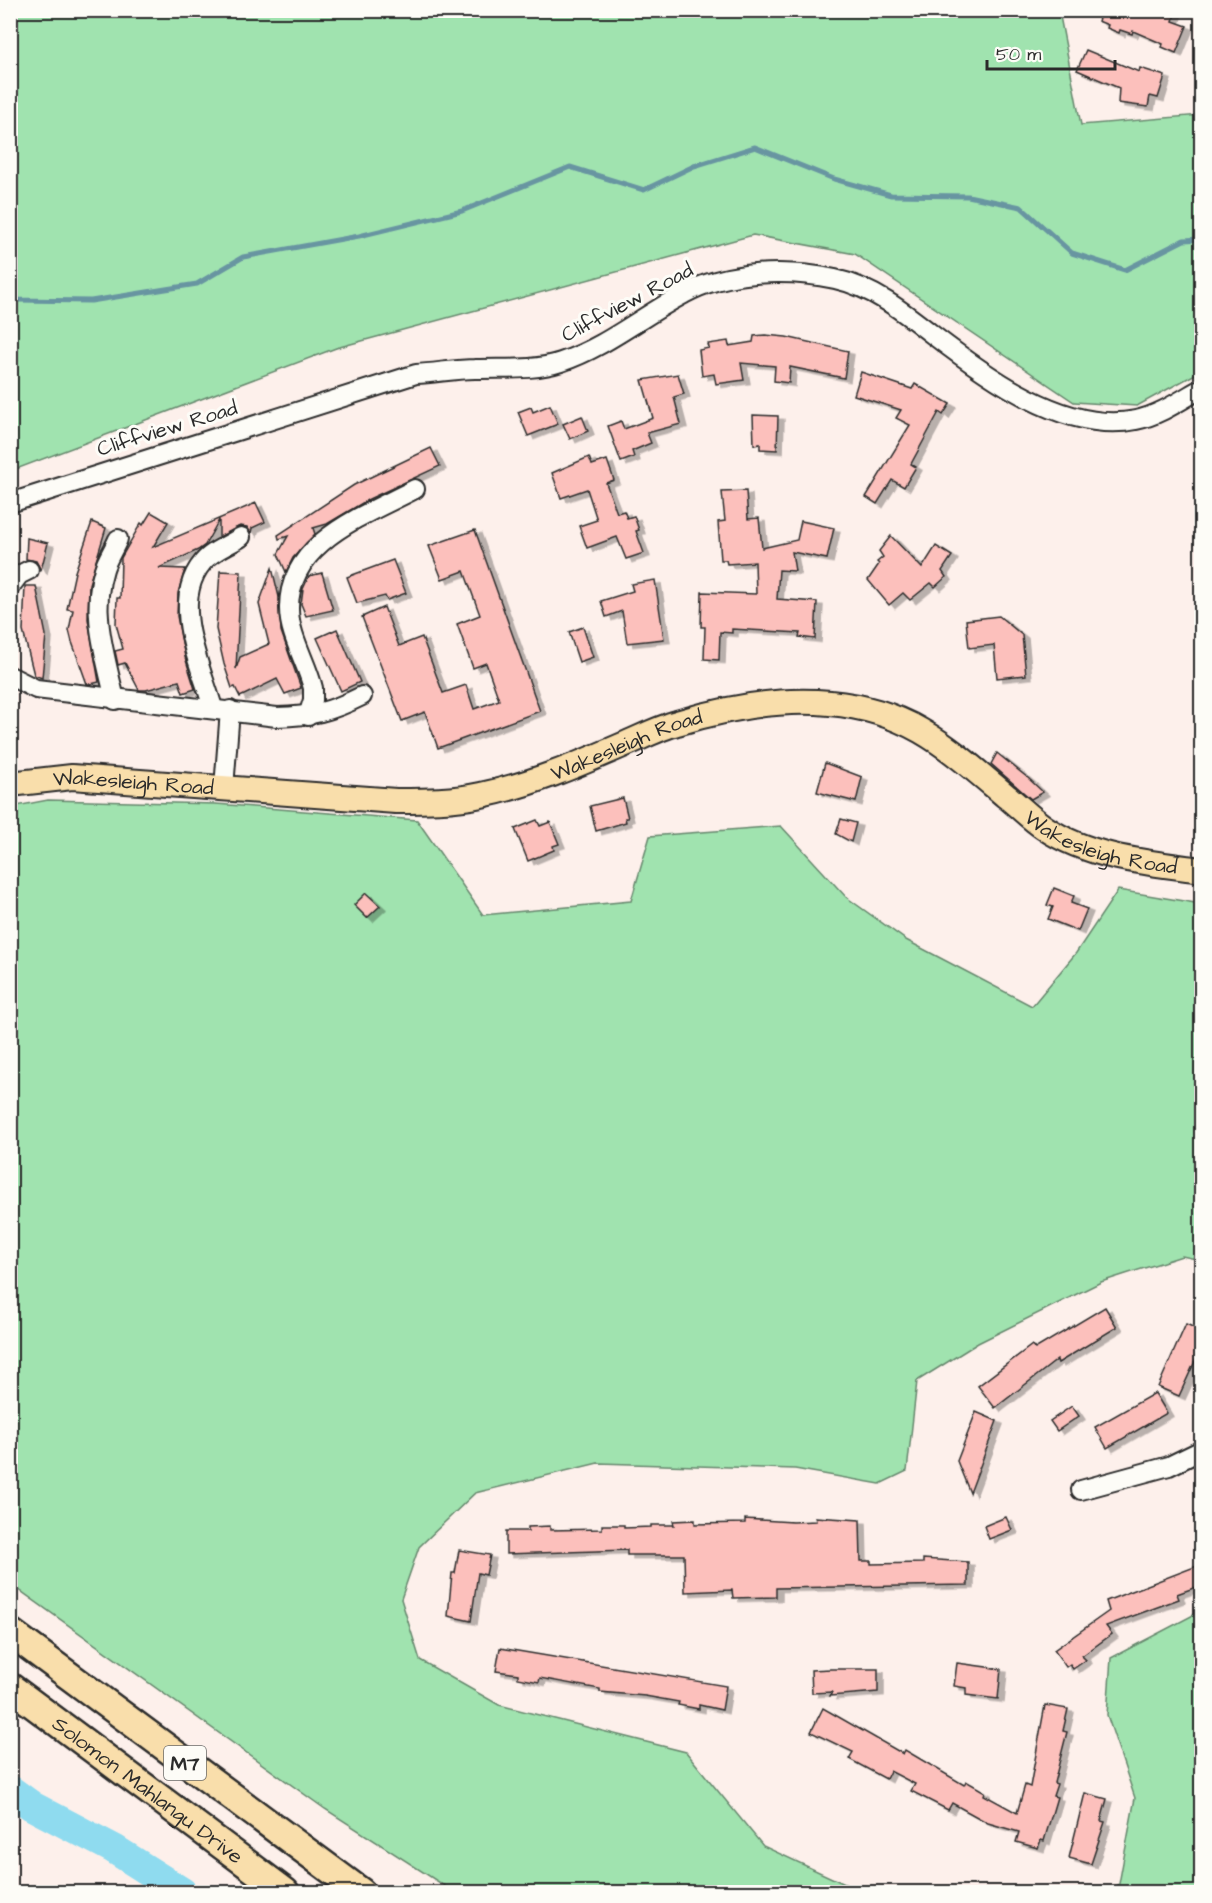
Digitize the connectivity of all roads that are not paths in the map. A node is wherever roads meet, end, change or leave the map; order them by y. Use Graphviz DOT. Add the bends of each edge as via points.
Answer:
graph roads {
  1 [pos="1202,388"];
  2 [pos="415,489"];
  3 [pos="10,503"];
  4 [pos="242,537"];
  5 [pos="118,539"];
  6 [pos="28,570"];
  7 [pos="10,587"];
  8 [pos="10,676"];
  9 [pos="362,696"];
  10 [pos="115,700"];
  11 [pos="222,709"];
  12 [pos="308,716"];
  13 [pos="10,784"];
  14 [pos="224,788"];
  15 [pos="1202,870"];
  16 [pos="1202,1450"];
  17 [pos="1081,1490"];
  18 [pos="10,1632"];
  19 [pos="10,1687"];
  20 [pos="285,1893"];
  21 [pos="361,1893"];
  1 -- 3 [label="street, Cliffview Road" via="1163,411 1136,420 1100,423 1068,415 998,382 896,307 839,279 811,274 746,276 685,293 601,344 560,363 416,374"];
  2 -- 12 [label="street" via="318,544 296,579 289,609 313,688"];
  4 -- 11 [label="street" via="203,562 188,598 191,633"];
  5 -- 10 [label="street" via="104,569 98,604"];
  6 -- 7 [label="street"];
  8 -- 10 [label="street" via="36,689"];
  9 -- 12 [label="street" via="331,711"];
  10 -- 11 [label="street"];
  11 -- 12 [label="street" via="277,717"];
  11 -- 14 [label="street"];
  13 -- 14 [label="main road, Wakesleigh Road" via="72,777"];
  14 -- 15 [label="main road, Wakesleigh Road" via="446,801 545,777 676,723 750,706 829,703 867,708 931,734 1045,828 1084,847 1139,861"];
  16 -- 17 [label="street" via="1169,1466"];
  18 -- 21 [label="highway, Solomon Mahlangu Drive / M7"];
  19 -- 20 [label="highway, Solomon Mahlangu Drive / M7"];
}
